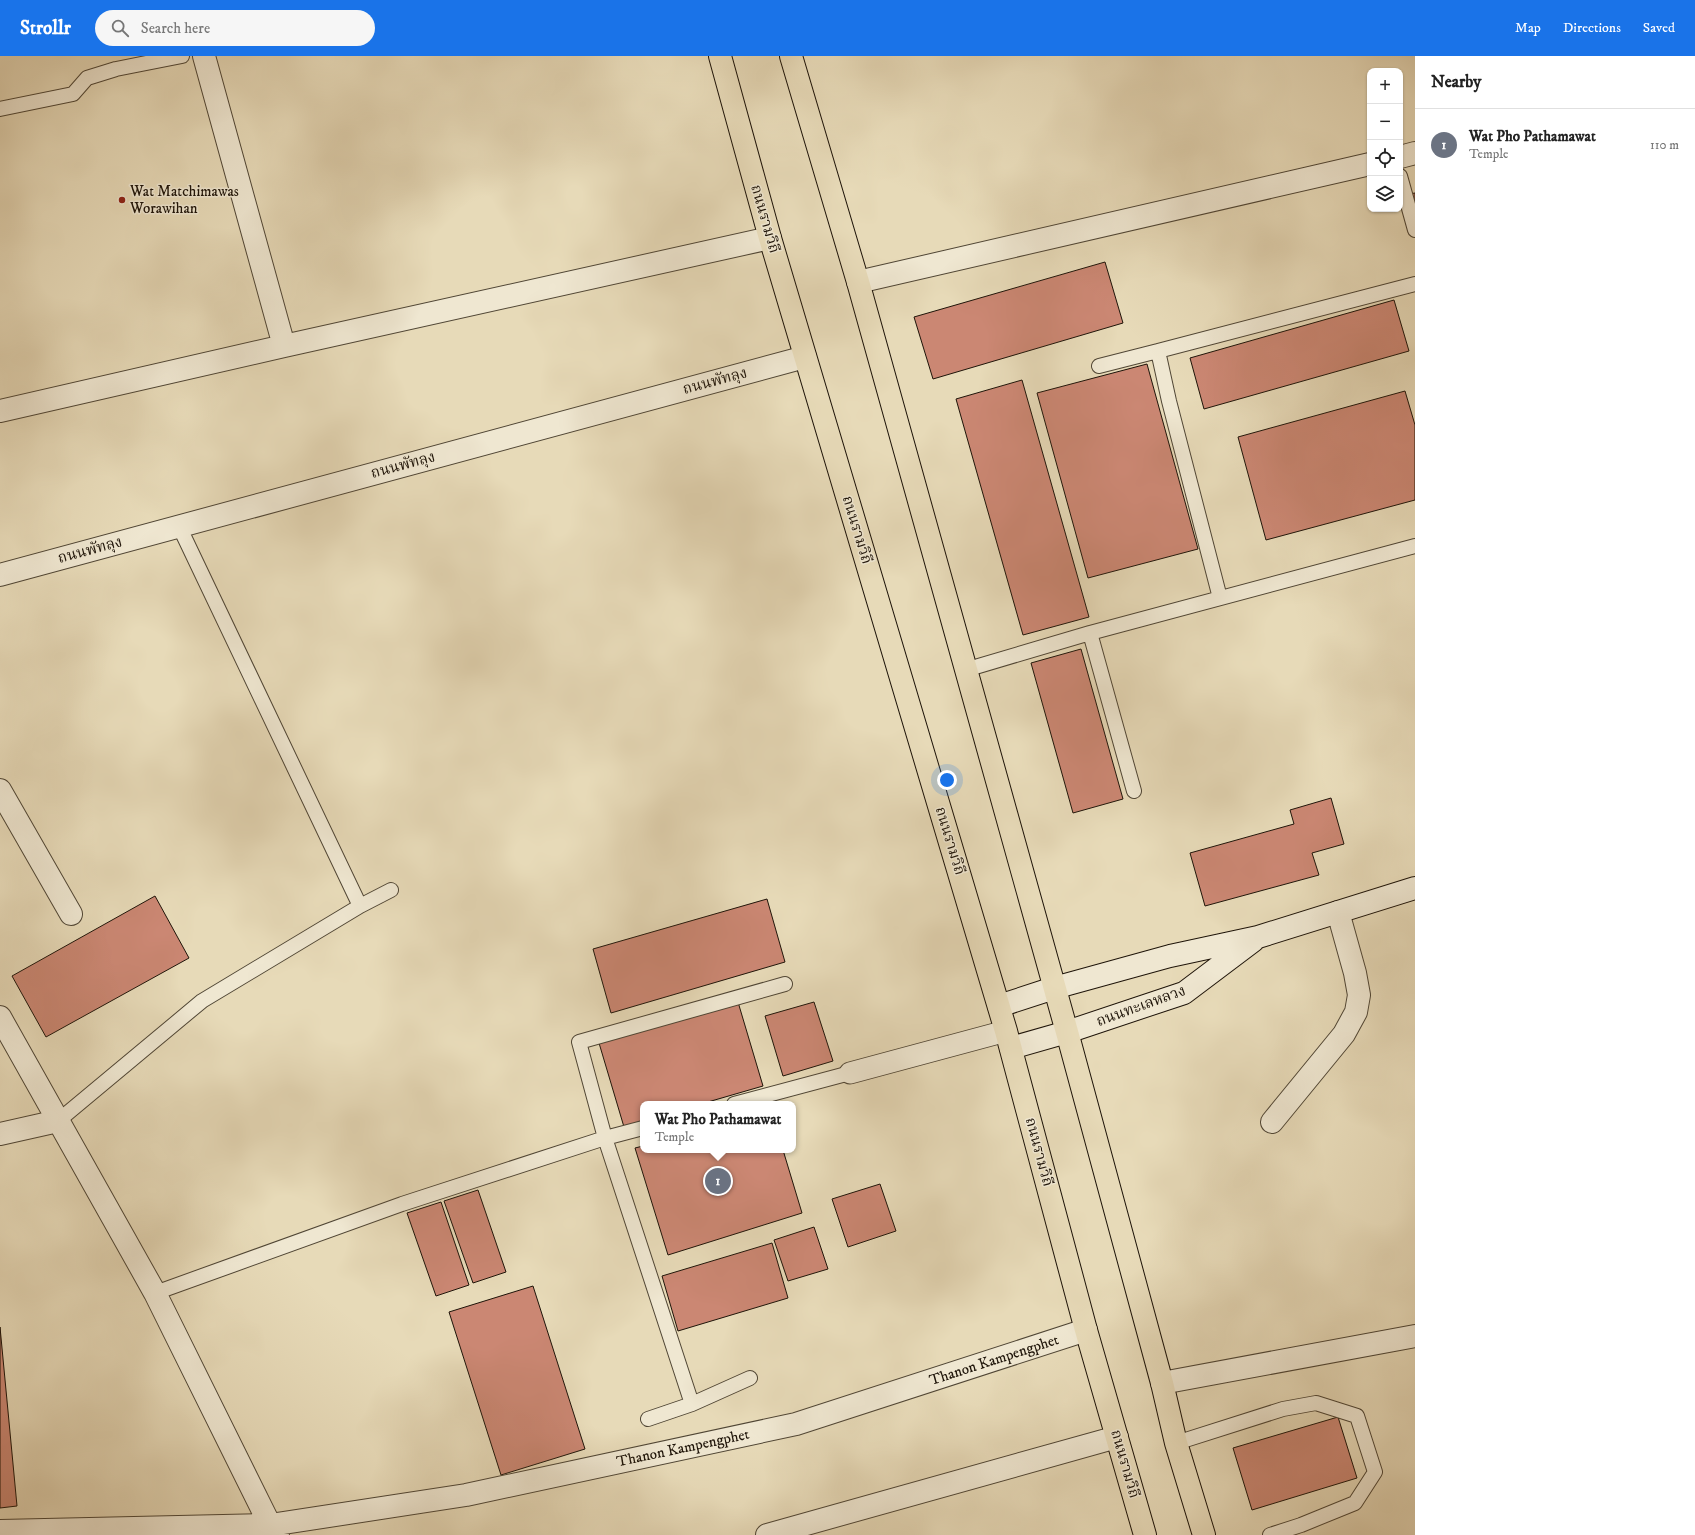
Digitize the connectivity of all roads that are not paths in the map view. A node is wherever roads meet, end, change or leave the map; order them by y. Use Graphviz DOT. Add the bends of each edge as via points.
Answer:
graph roads {
  1 [pos="182,56"];
  2 [pos="204,56"];
  3 [pos="720,56"];
  4 [pos="791,56"];
  5 [pos="0,108"];
  6 [pos="1415,153"];
  7 [pos="1403,156"];
  8 [pos="1367,165"];
  9 [pos="1403,187"];
  10 [pos="1415,230"];
  11 [pos="770,238"];
  12 [pos="858,282"];
  13 [pos="1415,284"];
  14 [pos="284,346"];
  15 [pos="1158,352"];
  16 [pos="805,357"];
  17 [pos="1099,366"];
  18 [pos="0,411"];
  19 [pos="179,526"];
  20 [pos="1415,546"];
  21 [pos="0,575"];
  22 [pos="1220,598"];
  23 [pos="1090,633"];
  24 [pos="966,670"];
  25 [pos="0,790"];
  26 [pos="1134,790"];
  27 [pos="1415,888"];
  28 [pos="391,890"];
  29 [pos="360,906"];
  30 [pos="1338,912"];
  31 [pos="71,914"];
  32 [pos="1258,937"];
  33 [pos="785,984"];
  34 [pos="1054,988"];
  35 [pos="999,1006"];
  36 [pos="0,1017"];
  37 [pos="1067,1032"];
  38 [pos="1009,1040"];
  39 [pos="850,1073"];
  40 [pos="745,1101"];
  41 [pos="58,1121"];
  42 [pos="1272,1122"];
  43 [pos="640,1129"];
  44 [pos="0,1134"];
  45 [pos="605,1138"];
  46 [pos="154,1293"];
  47 [pos="1086,1330"];
  48 [pos="1415,1336"];
  49 [pos="750,1378"];
  50 [pos="1162,1383"];
  51 [pos="692,1404"];
  52 [pos="648,1419"];
  53 [pos="1117,1437"];
  54 [pos="1176,1443"];
  55 [pos="274,1530"];
  56 [pos="0,1531"];
  57 [pos="65,1532"];
  58 [pos="767,1535"];
  59 [pos="1145,1535"];
  60 [pos="1204,1535"];
  61 [pos="1270,1535"];
  1 -- 5 [label="lane" via="116,69 88,78 72,94"];
  2 -- 14 [label="street"];
  3 -- 11 [label="main road, ถนนรามวิถี"];
  4 -- 12 [label="main road"];
  6 -- 7 [label="street"];
  8 -- 12 [label="street"];
  9 -- 10 [label="lane"];
  11 -- 14 [label="street"];
  11 -- 16 [label="main road, ถนนรามวิถี"];
  12 -- 24 [label="main road"];
  13 -- 15 [label="lane"];
  14 -- 18 [label="street"];
  15 -- 17 [label="lane"];
  15 -- 22 [label="lane" via="1168,401"];
  16 -- 19 [label="street, ถนนพัทลุง"];
  16 -- 35 [label="main road, ถนนรามวิถี"];
  19 -- 21 [label="street, ถนนพัทลุง"];
  19 -- 29 [label="lane"];
  20 -- 22 [label="lane"];
  22 -- 23 [label="lane"];
  23 -- 24 [label="lane"];
  23 -- 26 [label="lane"];
  24 -- 34 [label="main road"];
  25 -- 31 [label="street"];
  27 -- 30 [label="street, ถนนทะเลหลวง"];
  28 -- 29 [label="lane"];
  29 -- 41 [label="lane" via="202,1001"];
  30 -- 32 [label="street, ถนนทะเลหลวง"];
  30 -- 42 [label="street" via="1359,995 1356,1012 1344,1034"];
  32 -- 34 [label="street, ถนนทะเลหลวง" via="1170,956"];
  32 -- 37 [label="street, ถนนทะเลหลวง" via="1184,993"];
  33 -- 45 [label="lane" via="579,1042"];
  34 -- 35 [label="street, ถนนทะเลหลวง"];
  34 -- 37 [label="main road"];
  35 -- 38 [label="main road, ถนนรามวิถี"];
  36 -- 41 [label="street"];
  37 -- 38 [label="street, ถนนทะเลหลวง"];
  37 -- 50 [label="main road"];
  38 -- 39 [label="street"];
  38 -- 47 [label="main road, ถนนรามวิถี"];
  39 -- 40 [label="lane"];
  41 -- 44 [label="street"];
  41 -- 46 [label="street"];
  43 -- 45 [label="lane"];
  45 -- 46 [label="lane" via="402,1204"];
  45 -- 51 [label="lane"];
  46 -- 55 [label="street"];
  47 -- 53 [label="main road, ถนนรามวิถี"];
  47 -- 55 [label="street, Thanon Kampengphet" via="796,1424 466,1495"];
  48 -- 50 [label="street"];
  49 -- 51 [label="lane"];
  50 -- 54 [label="main road"];
  51 -- 52 [label="lane"];
  53 -- 58 [label="street"];
  53 -- 59 [label="main road, ถนนรามวิถี"];
  54 -- 60 [label="main road"];
  54 -- 61 [label="lane" via="1283,1409 1316,1403 1357,1416 1375,1472 1355,1502"];
  55 -- 57 [label="street, Thanon Kampengphet"];
  56 -- 57 [label="street, Thanon Kampengphet"];
}
